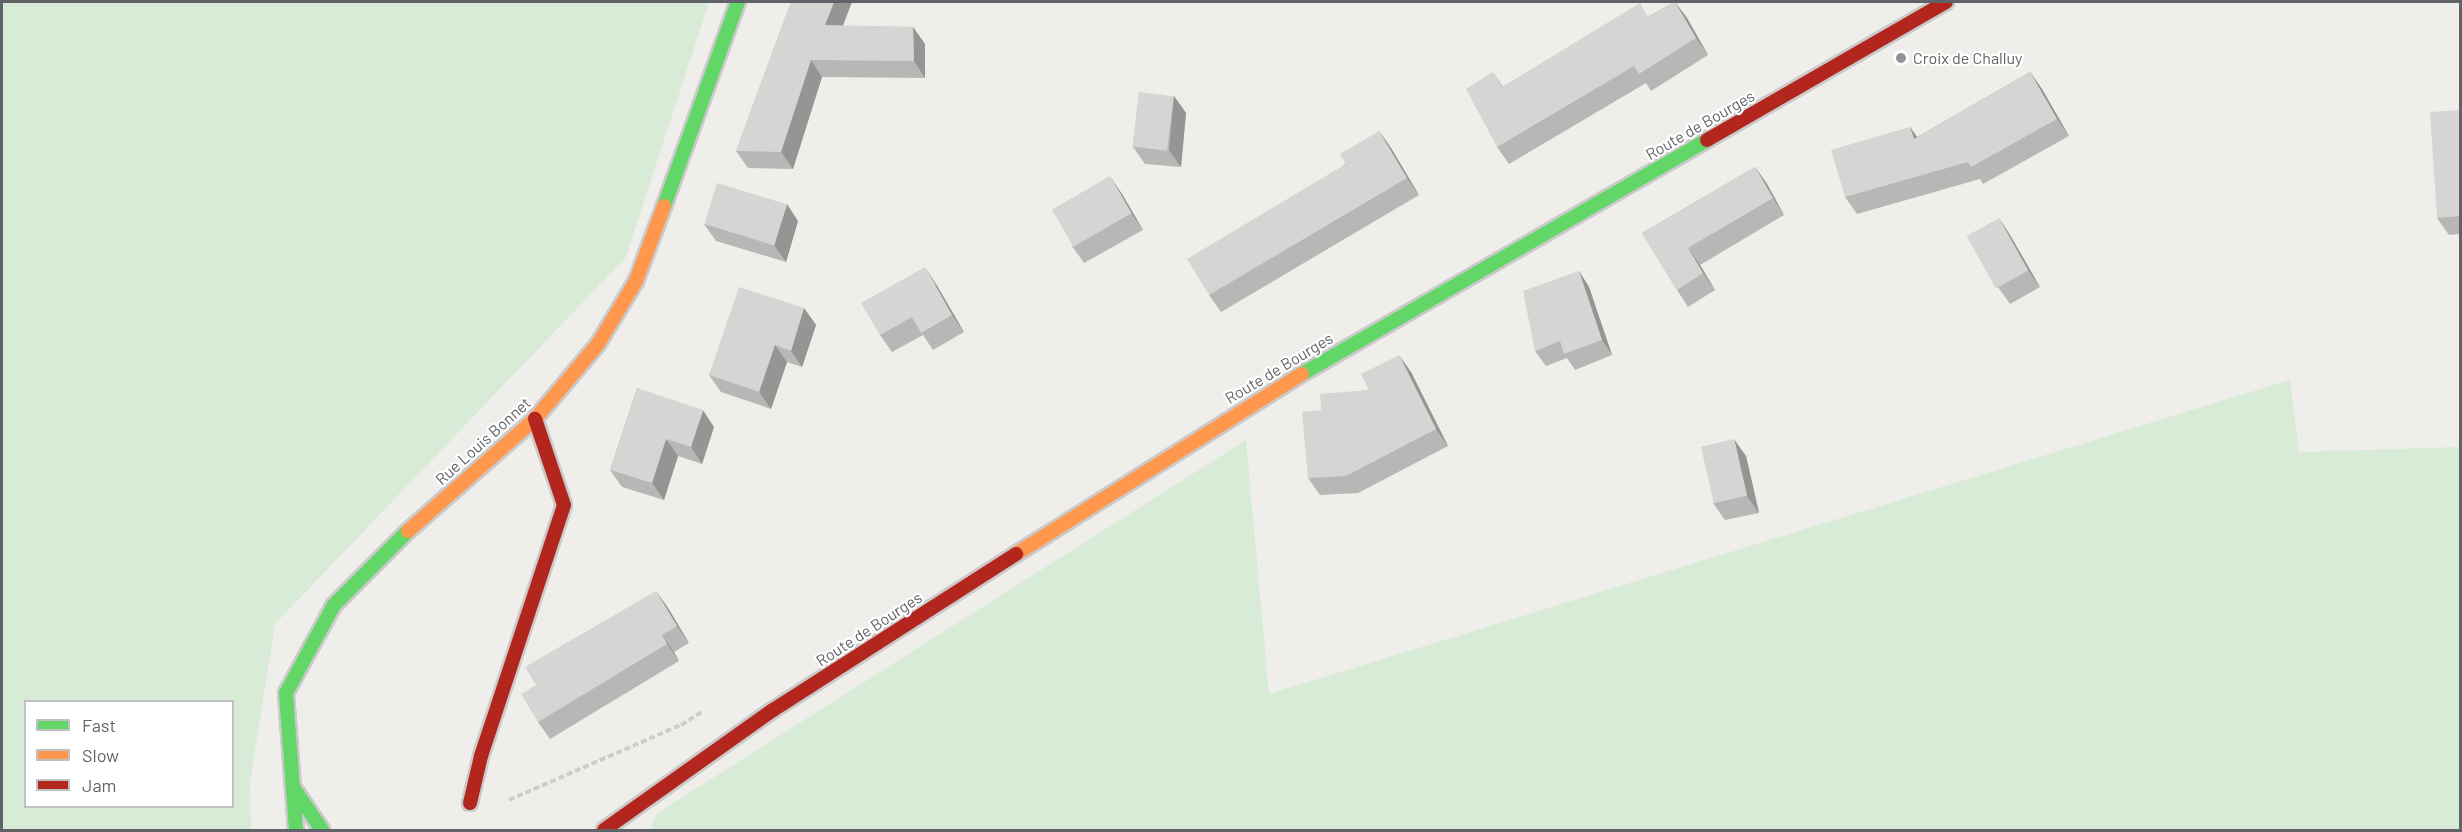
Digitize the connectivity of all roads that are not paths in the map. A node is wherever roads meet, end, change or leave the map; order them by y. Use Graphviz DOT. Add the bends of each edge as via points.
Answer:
graph roads {
  1 [pos="738,2"];
  2 [pos="1946,2"];
  3 [pos="535,419"];
  4 [pos="292,786"];
  5 [pos="652,798"];
  6 [pos="470,803"];
  7 [pos="296,831"];
  8 [pos="322,831"];
  9 [pos="604,831"];
  10 [pos="630,831"];
  1 -- 3 [label="street, Rue Louis Bonnet" via="636,281 598,344"];
  2 -- 5 [label="street, Route de Bourges" via="1251,404 773,710"];
  3 -- 4 [label="street, Rue Louis Bonnet" via="412,527 334,605 286,693 286,743"];
  3 -- 6 [label="street" via="564,505 481,756"];
  4 -- 7 [label="street, Rue Louis Bonnet"];
  4 -- 8 [label="street, Rue Louis Bonnet"];
  5 -- 9 [label="street, Route de Bourges"];
  5 -- 10 [label="street, Route de Bourges"];
}
